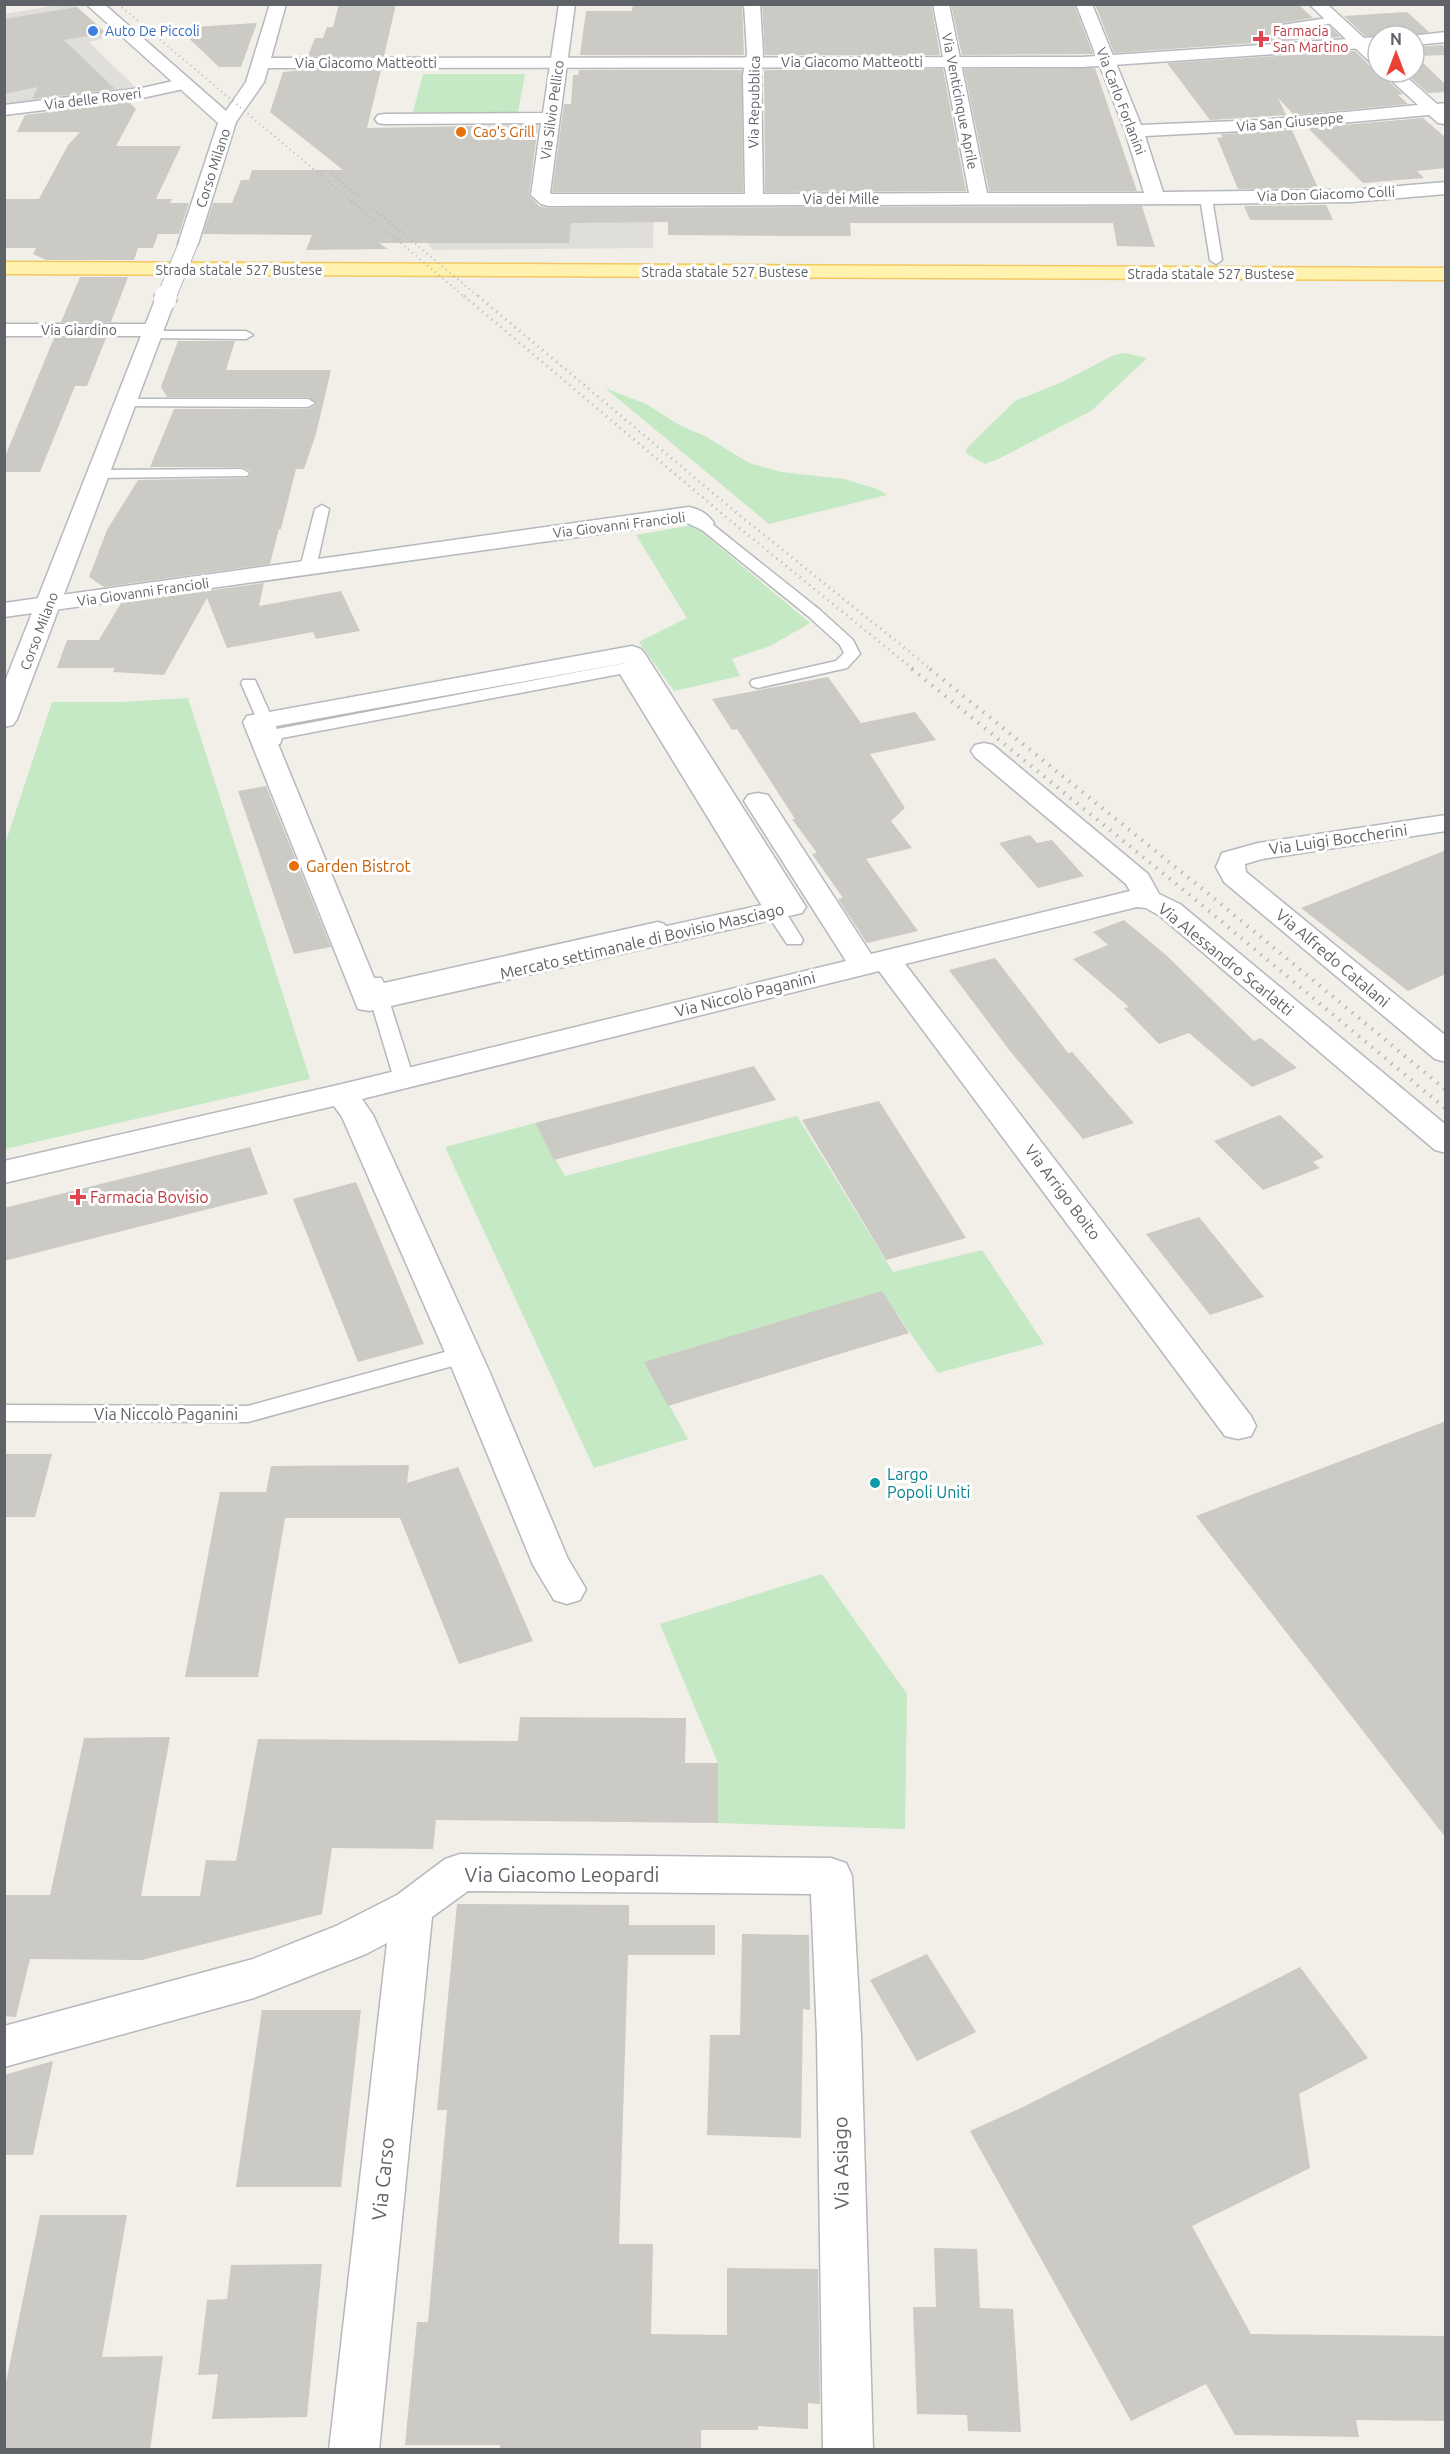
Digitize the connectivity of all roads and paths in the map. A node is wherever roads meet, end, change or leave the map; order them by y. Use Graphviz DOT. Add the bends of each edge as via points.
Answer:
graph roads {
  1 [pos="94,4"];
  2 [pos="278,4"];
  3 [pos="567,4"];
  4 [pos="752,4"];
  5 [pos="941,4"];
  6 [pos="1084,4"];
  7 [pos="1317,4"];
  8 [pos="1335,20"];
  9 [pos="1309,26"];
  10 [pos="1282,28"];
  11 [pos="1446,38"];
  12 [pos="1426,39"];
  13 [pos="1358,43"];
  14 [pos="1366,43"];
  15 [pos="1298,47"];
  16 [pos="1366,50"];
  17 [pos="1106,61"];
  18 [pos="952,62"];
  19 [pos="262,63"];
  20 [pos="560,63"];
  21 [pos="753,63"];
  22 [pos="182,84"];
  23 [pos="1406,84"];
  24 [pos="4,110"];
  25 [pos="1441,113"];
  26 [pos="551,118"];
  27 [pos="384,119"];
  28 [pos="227,122"];
  29 [pos="1134,131"];
  30 [pos="1446,188"];
  31 [pos="979,198"];
  32 [pos="1123,198"];
  33 [pos="1155,198"];
  34 [pos="1206,198"];
  35 [pos="754,199"];
  36 [pos="558,201"];
  37 [pos="1216,261"];
  38 [pos="4,268"];
  39 [pos="1446,274"];
  40 [pos="4,330"];
  41 [pos="153,332"];
  42 [pos="246,335"];
  43 [pos="126,403"];
  44 [pos="308,403"];
  45 [pos="242,473"];
  46 [pos="98,474"];
  47 [pos="322,509"];
  48 [pos="702,523"];
  49 [pos="308,568"];
  50 [pos="49,605"];
  51 [pos="4,610"];
  52 [pos="249,683"];
  53 [pos="758,683"];
  54 [pos="4,719"];
  55 [pos="268,728"];
  56 [pos="984,751"];
  57 [pos="758,801"];
  58 [pos="1446,823"];
  59 [pos="1232,859"];
  60 [pos="1148,899"];
  61 [pos="772,907"];
  62 [pos="794,940"];
  63 [pos="875,962"];
  64 [pos="379,995"];
  65 [pos="1439,1038"];
  66 [pos="404,1079"];
  67 [pos="342,1094"];
  68 [pos="1446,1142"];
  69 [pos="4,1172"];
  70 [pos="463,1355"];
  71 [pos="4,1413"];
  72 [pos="1238,1426"];
  73 [pos="567,1589"];
  74 [pos="831,1876"];
  75 [pos="412,1908"];
  76 [pos="4,2047"];
  77 [pos="354,2450"];
  78 [pos="848,2450"];
  1 -- 22 [label="street"];
  2 -- 19 [label="street, Corso Milano"];
  3 -- 20 [label="street, Via Silvio Pellico"];
  4 -- 21 [label="street, Via Repubblica"];
  5 -- 18 [label="street, Via Venticinque Aprile"];
  6 -- 17 [label="street, Via Carlo Forlanini"];
  7 -- 8 [label="street"];
  8 -- 9 [label="lane"];
  8 -- 13 [label="street"];
  9 -- 10 [label="lane"];
  9 -- 15 [label="lane" via="1294,38"];
  11 -- 12 [label="street"];
  13 -- 14 [label="street, Via Giacomo Matteotti"];
  13 -- 15 [label="street, Via Giacomo Matteotti"];
  13 -- 16 [label="street"];
  15 -- 17 [label="street, Via Giacomo Matteotti"];
  17 -- 18 [label="street, Via Giacomo Matteotti"];
  17 -- 29 [label="street, Via Carlo Forlanini"];
  18 -- 21 [label="street, Via Giacomo Matteotti"];
  18 -- 31 [label="street, Via Venticinque Aprile"];
  19 -- 20 [label="street, Via Giacomo Matteotti"];
  19 -- 28 [label="street, Corso Milano" via="255,82"];
  20 -- 21 [label="street, Via Giacomo Matteotti"];
  20 -- 26 [label="street, Via Silvio Pellico"];
  21 -- 35 [label="street, Via Repubblica"];
  22 -- 24 [label="street, Via delle Roveri" via="142,93"];
  22 -- 28 [label="street"];
  23 -- 25 [label="street"];
  25 -- 29 [label="street, Via San Giuseppe"];
  26 -- 27 [label="street"];
  26 -- 36 [label="street, Via Silvio Pellico" via="540,195"];
  28 -- 41 [label="street, Corso Milano, bridge" via="188,244"];
  29 -- 33 [label="street, Via Carlo Forlanini"];
  30 -- 34 [label="street, Via Don Giacomo Colli" via="1352,195"];
  31 -- 32 [label="street, Via dei Mille"];
  31 -- 35 [label="street, Via dei Mille"];
  32 -- 33 [label="street, Via Don Giacomo Colli"];
  33 -- 34 [label="street, Via Don Giacomo Colli"];
  34 -- 37 [label="lane"];
  35 -- 36 [label="street, Via dei Mille"];
  38 -- 39 [label="main road, Strada statale 527 Bustese"];
  40 -- 41 [label="street, Via Giardino"];
  41 -- 42 [label="lane"];
  41 -- 43 [label="street, Corso Milano"];
  43 -- 44 [label="lane"];
  43 -- 46 [label="street, Corso Milano"];
  45 -- 46 [label="lane"];
  46 -- 50 [label="street, Corso Milano"];
  47 -- 49 [label="lane"];
  48 -- 49 [label="street, Via Giovanni Francioli" via="689,514"];
  48 -- 53 [label="lane, Via Giovanni Francioli" via="814,613 847,643 852,654 841,665"];
  49 -- 50 [label="street, Via Giovanni Francioli"];
  50 -- 51 [label="street, Via Giovanni Francioli"];
  50 -- 54 [label="street, Corso Milano"];
  52 -- 55 [label="lane"];
  55 -- 61 [label="street, Mercato settimanale di Bovisio Masciago" via="632,654 792,907"];
  55 -- 64 [label="street" via="256,722 369,1002"];
  56 -- 60 [label="street, Via Alessandro Scarlatti" via="1138,880"];
  57 -- 63 [label="street, Via Arrigo Boito"];
  58 -- 59 [label="street, Via Luigi Boccherini" via="1258,851"];
  59 -- 65 [label="street, Via Alfredo Catalani" via="1234,876"];
  60 -- 63 [label="street, Via Niccolò Paganini" via="1129,898"];
  60 -- 68 [label="street, Via Alessandro Scarlatti" via="1170,910"];
  61 -- 62 [label="lane"];
  61 -- 64 [label="street, Mercato settimanale di Bovisio Masciago"];
  63 -- 66 [label="street, Via Niccolò Paganini"];
  63 -- 72 [label="street, Via Arrigo Boito"];
  64 -- 66 [label="lane"];
  66 -- 67 [label="street, Via Niccolò Paganini"];
  67 -- 69 [label="street, Via Niccolò Paganini"];
  67 -- 70 [label="street" via="357,1115"];
  70 -- 71 [label="lane, Via Niccolò Paganini" via="248,1414"];
  70 -- 73 [label="street" via="552,1565"];
  74 -- 75 [label="street, Via Giacomo Leopardi" via="460,1872"];
  74 -- 78 [label="street, Via Asiago" via="839,2036"];
  75 -- 76 [label="street, Via Giacomo Leopardi" via="351,1940 254,1977"];
  75 -- 77 [label="street, Via Carso"];
}
